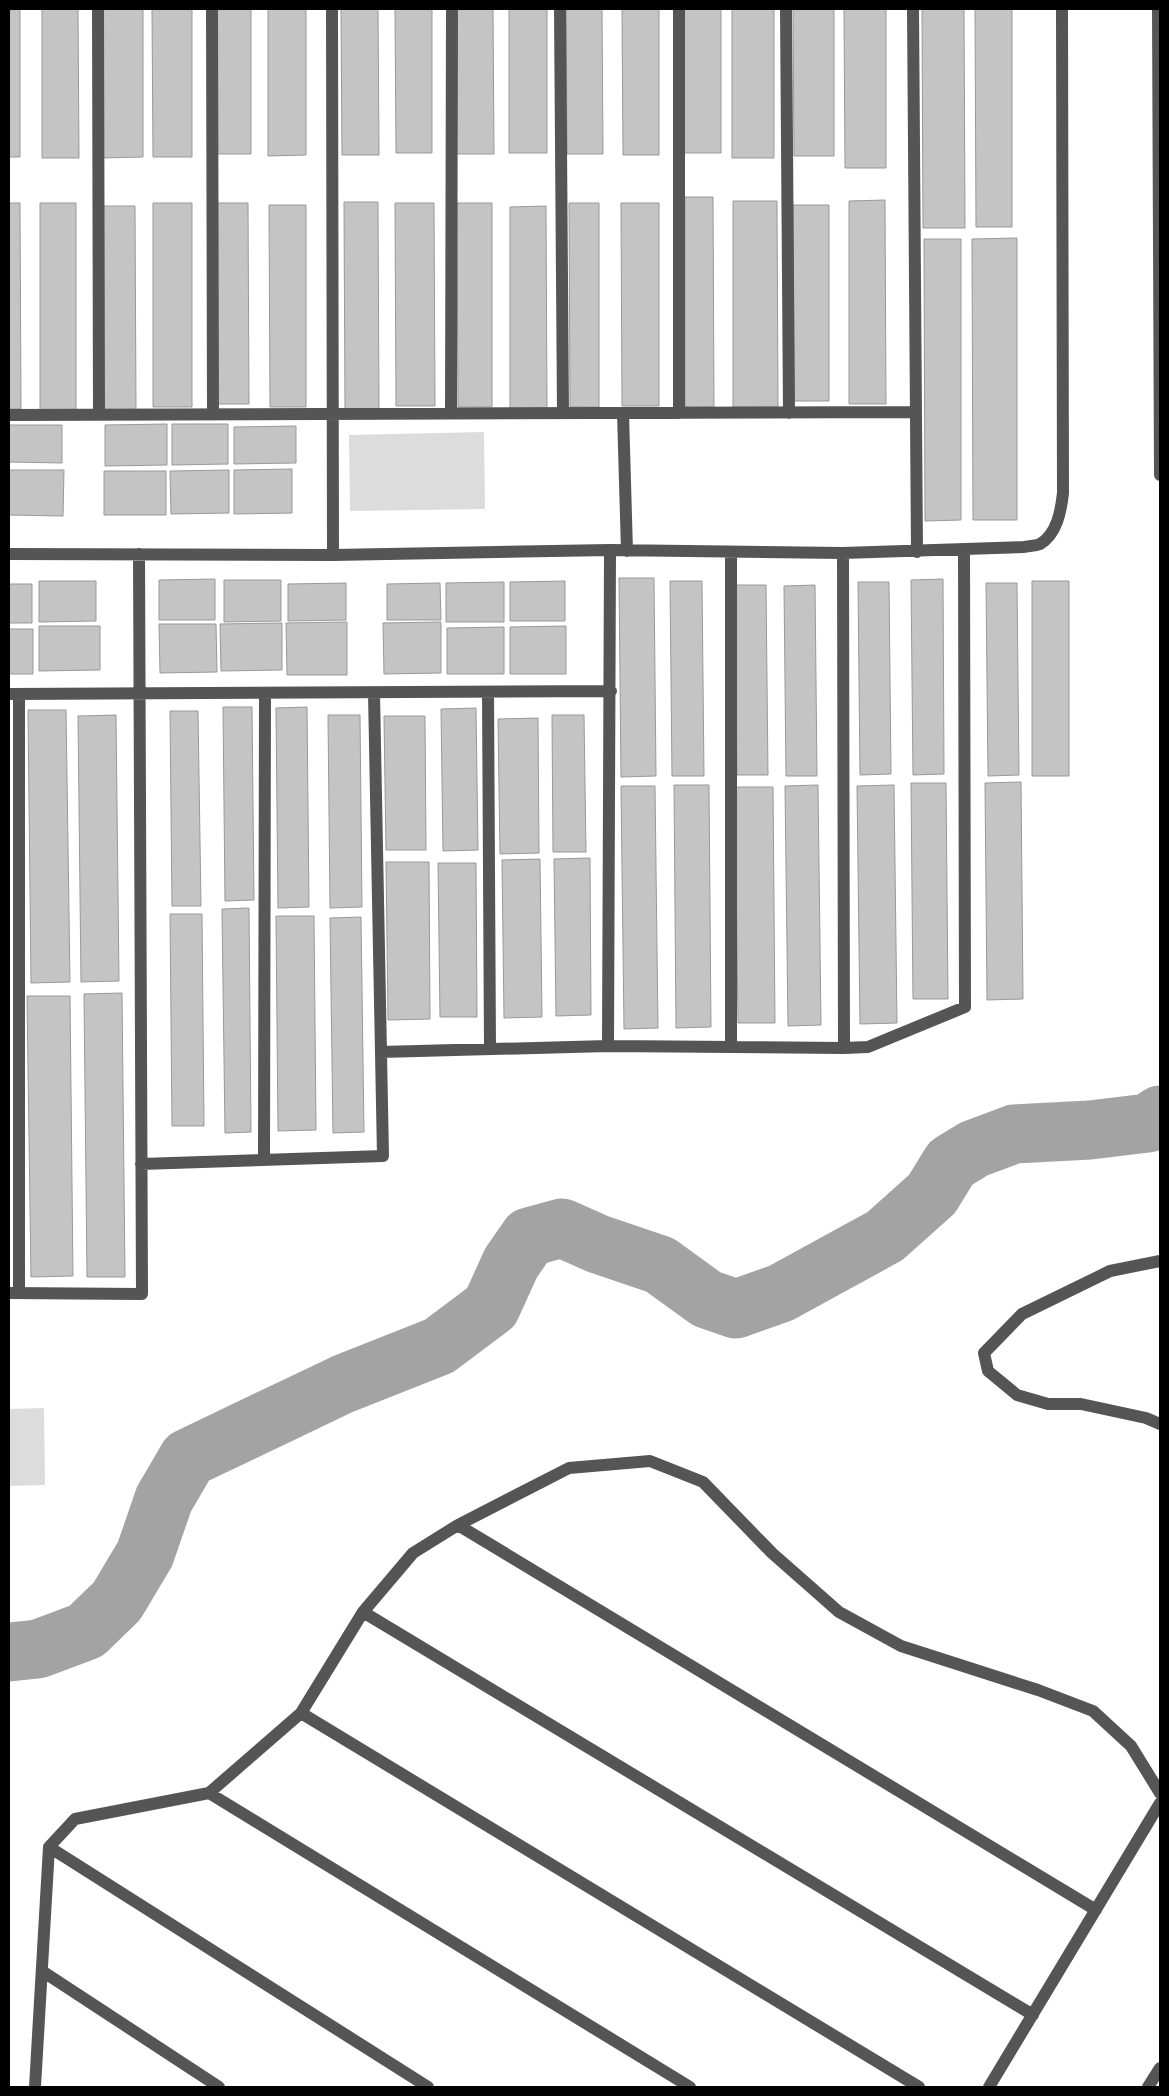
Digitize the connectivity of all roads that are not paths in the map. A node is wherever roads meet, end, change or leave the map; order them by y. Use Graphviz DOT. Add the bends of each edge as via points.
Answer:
graph roads {
  1 [pos="98,9"];
  2 [pos="212,9"];
  3 [pos="332,9"];
  4 [pos="452,9"];
  5 [pos="560,9"];
  6 [pos="679,9"];
  7 [pos="786,9"];
  8 [pos="913,9"];
  9 [pos="1062,9"];
  10 [pos="1158,9"];
  11 [pos="1160,138"];
  12 [pos="1160,296"];
  13 [pos="916,412"];
  14 [pos="333,413"];
  15 [pos="452,413"];
  16 [pos="564,413"];
  17 [pos="623,413"];
  18 [pos="679,413"];
  19 [pos="789,413"];
  20 [pos="213,414"];
  21 [pos="9,415"];
  22 [pos="99,415"];
  23 [pos="1160,452"];
  24 [pos="1160,475"];
  25 [pos="610,550"];
  26 [pos="964,550"];
  27 [pos="627,551"];
  28 [pos="731,552"];
  29 [pos="917,552"];
  30 [pos="844,553"];
  31 [pos="9,554"];
  32 [pos="139,554"];
  33 [pos="333,555"];
  34 [pos="611,691"];
  35 [pos="488,692"];
  36 [pos="265,693"];
  37 [pos="374,693"];
  38 [pos="14,694"];
  39 [pos="140,694"];
  40 [pos="608,1046"];
  41 [pos="731,1048"];
  42 [pos="844,1048"];
  43 [pos="490,1049"];
  44 [pos="381,1052"];
  45 [pos="264,1160"];
  46 [pos="141,1164"];
  47 [pos="1157,1264"];
  48 [pos="14,1293"];
  49 [pos="1160,1424"];
  50 [pos="458,1525"];
  51 [pos="363,1612"];
  52 [pos="301,1713"];
  53 [pos="209,1793"];
  54 [pos="1160,1794"];
  55 [pos="1160,1803"];
  56 [pos="49,1847"];
  57 [pos="1096,1910"];
  58 [pos="42,1971"];
  59 [pos="1033,2015"];
  60 [pos="1160,2068"];
  61 [pos="35,2087"];
  62 [pos="219,2087"];
  63 [pos="428,2087"];
  64 [pos="690,2087"];
  65 [pos="919,2087"];
  66 [pos="990,2087"];
  67 [pos="1148,2087"];
  1 -- 22 [label="street"];
  2 -- 20 [label="street"];
  3 -- 14 [label="street"];
  4 -- 15 [label="street"];
  5 -- 16 [label="street"];
  6 -- 18 [label="street"];
  7 -- 19 [label="street"];
  8 -- 13 [label="street"];
  9 -- 26 [label="street" via="1063,493 1060,516 1050,534 1039,544 1024,548"];
  10 -- 11 [label="street"];
  11 -- 12 [label="street"];
  12 -- 23 [label="street"];
  13 -- 19 [label="street"];
  13 -- 29 [label="street"];
  14 -- 15 [label="street"];
  14 -- 20 [label="street"];
  14 -- 33 [label="street"];
  15 -- 16 [label="street"];
  16 -- 17 [label="street"];
  17 -- 18 [label="street"];
  17 -- 27 [label="street"];
  18 -- 19 [label="street"];
  20 -- 22 [label="street"];
  21 -- 22 [label="street"];
  23 -- 24 [label="street"];
  25 -- 27 [label="street"];
  25 -- 33 [label="street"];
  25 -- 34 [label="street"];
  26 -- 29 [label="street"];
  26 -- 42 [label="street" via="965,1006 868,1046"];
  27 -- 28 [label="street"];
  28 -- 30 [label="street"];
  28 -- 41 [label="street"];
  29 -- 30 [label="street"];
  30 -- 42 [label="street"];
  31 -- 32 [label="street"];
  32 -- 33 [label="street"];
  32 -- 39 [label="street"];
  34 -- 35 [label="street"];
  34 -- 40 [label="street"];
  35 -- 37 [label="street"];
  35 -- 43 [label="street"];
  36 -- 37 [label="street"];
  36 -- 39 [label="street"];
  36 -- 45 [label="street"];
  37 -- 44 [label="street"];
  38 -- 39 [label="street"];
  38 -- 48 [label="street"];
  39 -- 46 [label="street"];
  40 -- 41 [label="street"];
  40 -- 43 [label="street"];
  41 -- 42 [label="street"];
  43 -- 44 [label="street"];
  44 -- 45 [label="street" via="383,1156"];
  45 -- 46 [label="street"];
  46 -- 48 [label="street" via="142,1294"];
  47 -- 49 [label="street" via="1110,1271 1022,1314 984,1353 988,1371 1017,1395 1048,1404 1081,1404"];
  50 -- 51 [label="street" via="413,1553"];
  50 -- 54 [label="street" via="569,1468 650,1461 703,1482 772,1553 839,1612 901,1646 1093,1711 1131,1746"];
  50 -- 57 [label="street"];
  51 -- 52 [label="street"];
  51 -- 59 [label="street"];
  52 -- 53 [label="street"];
  52 -- 65 [label="street"];
  53 -- 56 [label="street" via="75,1819"];
  53 -- 64 [label="street"];
  55 -- 57 [label="street"];
  56 -- 58 [label="street"];
  56 -- 63 [label="street"];
  57 -- 59 [label="street"];
  58 -- 61 [label="street"];
  58 -- 62 [label="street"];
  59 -- 66 [label="street"];
  60 -- 67 [label="street"];
}
